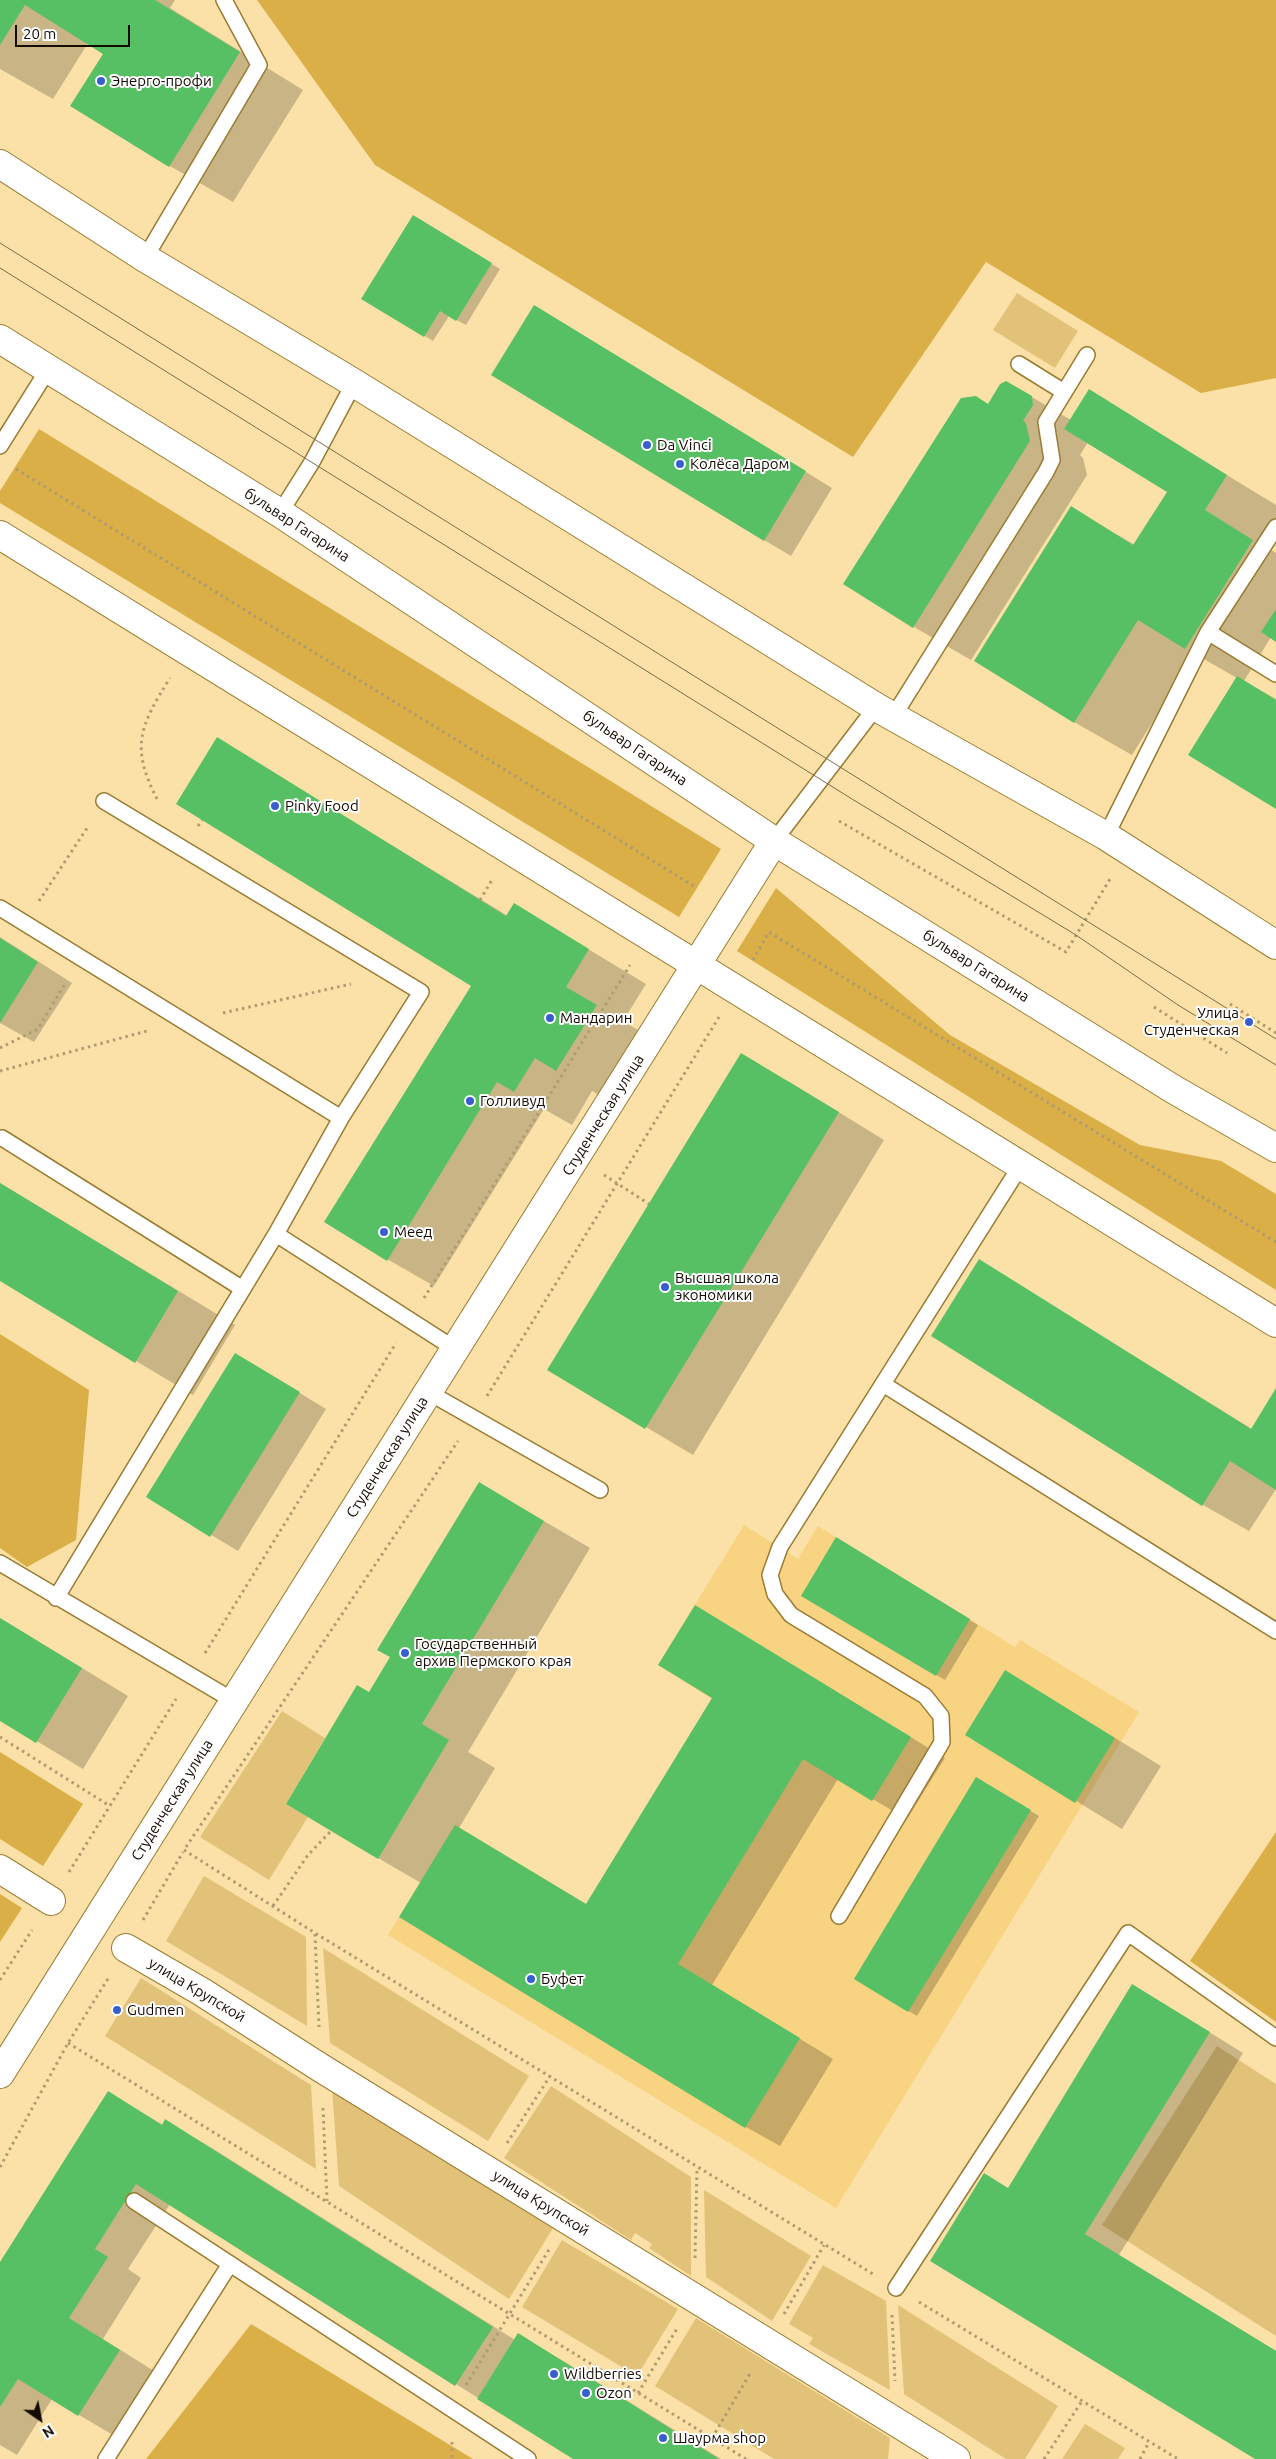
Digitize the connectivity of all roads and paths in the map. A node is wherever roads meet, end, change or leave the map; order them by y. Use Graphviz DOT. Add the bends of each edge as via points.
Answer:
graph roads {
  1 [pos="224,0"];
  2 [pos="0,164"];
  3 [pos="145,258"];
  4 [pos="0,339"];
  5 [pos="1087,355"];
  6 [pos="1019,364"];
  7 [pos="50,368"];
  8 [pos="354,383"];
  9 [pos="1064,392"];
  10 [pos="0,446"];
  11 [pos="15,468"];
  12 [pos="280,513"];
  13 [pos="1276,527"];
  14 [pos="0,535"];
  15 [pos="1208,632"];
  16 [pos="1276,674"];
  17 [pos="170,678"];
  18 [pos="884,712"];
  19 [pos="104,801"];
  20 [pos="839,820"];
  21 [pos="774,840"];
  22 [pos="1117,843"];
  23 [pos="182,849"];
  24 [pos="494,877"];
  25 [pos="697,888"];
  26 [pos="480,900"];
  27 [pos="0,908"];
  28 [pos="25,923"];
  29 [pos="769,932"];
  30 [pos="649,935"];
  31 [pos="1276,945"];
  32 [pos="80,958"];
  33 [pos="697,964"];
  34 [pos="1230,1004"];
  35 [pos="1154,1007"];
  36 [pos="1276,1033"];
  37 [pos="0,1048"];
  38 [pos="1227,1053"];
  39 [pos="341,1118"];
  40 [pos="2,1138"];
  41 [pos="1276,1148"];
  42 [pos="1021,1165"];
  43 [pos="629,1191"];
  44 [pos="649,1204"];
  45 [pos="276,1234"];
  46 [pos="1276,1242"];
  47 [pos="243,1289"];
  48 [pos="410,1320"];
  49 [pos="1276,1322"];
  50 [pos="455,1349"];
  51 [pos="883,1384"];
  52 [pos="428,1392"];
  53 [pos="600,1490"];
  54 [pos="0,1563"];
  55 [pos="56,1598"];
  56 [pos="1276,1631"];
  57 [pos="190,1676"];
  58 [pos="234,1701"];
  59 [pos="0,1738"];
  60 [pos="331,1831"];
  61 [pos="184,1850"];
  62 [pos="0,1869"];
  63 [pos="51,1901"];
  64 [pos="273,1906"];
  65 [pos="840,1916"];
  66 [pos="126,1948"];
  67 [pos="1276,2038"];
  68 [pos="0,2074"];
  69 [pos="550,2076"];
  70 [pos="697,2166"];
  71 [pos="0,2167"];
  72 [pos="489,2170"];
  73 [pos="134,2201"];
  74 [pos="567,2220"];
  75 [pos="230,2264"];
  76 [pos="893,2286"];
  77 [pos="695,2298"];
  78 [pos="511,2315"];
  79 [pos="638,2392"];
  80 [pos="1082,2401"];
  81 [pos="451,2410"];
  82 [pos="897,2424"];
  83 [pos="1150,2442"];
  84 [pos="106,2459"];
  85 [pos="528,2459"];
  86 [pos="746,2459"];
  87 [pos="956,2459"];
  88 [pos="1044,2459"];
  89 [pos="1140,2459"];
  90 [pos="1178,2459"];
  1 -- 3 [label="lane" via="259,65"];
  2 -- 3 [label="street"];
  3 -- 8 [label="street"];
  4 -- 7 [label="street, бульвар Гагарина"];
  5 -- 9 [label="lane"];
  6 -- 9 [label="lane"];
  7 -- 10 [label="lane"];
  7 -- 12 [label="street, бульвар Гагарина"];
  8 -- 12 [label="lane" via="312,462"];
  8 -- 18 [label="street"];
  9 -- 18 [label="lane" via="1046,422 1052,460 1046,472"];
  11 -- 25 [label="path"];
  12 -- 21 [label="street, бульвар Гагарина"];
  13 -- 15 [label="lane"];
  14 -- 30 [label="street"];
  15 -- 16 [label="lane"];
  15 -- 22 [label="lane"];
  17 -- 23 [label="path" via="151,708 140,739 144,774"];
  18 -- 21 [label="lane"];
  18 -- 22 [label="street"];
  19 -- 23 [label="lane"];
  19 -- 28 [label="path"];
  20 -- 22 [label="path" via="1066,952"];
  21 -- 33 [label="street, Студенческая улица"];
  21 -- 41 [label="street, бульвар Гагарина" via="1173,1089"];
  22 -- 31 [label="street"];
  23 -- 39 [label="lane" via="421,992"];
  24 -- 26 [label="path"];
  27 -- 28 [label="lane"];
  28 -- 32 [label="lane"];
  29 -- 46 [label="path"];
  30 -- 33 [label="street"];
  30 -- 48 [label="path"];
  32 -- 37 [label="path" via="38,1029"];
  32 -- 39 [label="lane"];
  33 -- 42 [label="street"];
  33 -- 50 [label="street, Студенческая улица"];
  34 -- 36 [label="path"];
  35 -- 38 [label="path"];
  39 -- 45 [label="lane"];
  40 -- 47 [label="lane"];
  42 -- 49 [label="street"];
  42 -- 51 [label="lane"];
  43 -- 44 [label="path"];
  45 -- 47 [label="lane"];
  45 -- 48 [label="lane"];
  47 -- 55 [label="lane"];
  48 -- 50 [label="lane"];
  48 -- 57 [label="path"];
  50 -- 52 [label="street, Студенческая улица"];
  51 -- 56 [label="lane"];
  51 -- 65 [label="lane" via="780,1547 770,1575 775,1594 791,1615 925,1696 942,1716 942,1742"];
  52 -- 53 [label="lane"];
  52 -- 58 [label="street, Студенческая улица"];
  54 -- 55 [label="lane"];
  55 -- 57 [label="lane"];
  57 -- 58 [label="lane"];
  57 -- 59 [label="path" via="110,1806"];
  58 -- 68 [label="street, Студенческая улица"];
  60 -- 64 [label="path" via="308,1855"];
  61 -- 64 [label="path"];
  62 -- 63 [label="street"];
  64 -- 69 [label="path"];
  66 -- 72 [label="street, улица Крупской"];
  67 -- 76 [label="lane" via="1128,1933"];
  69 -- 70 [label="path"];
  69 -- 72 [label="path"];
  70 -- 76 [label="path"];
  70 -- 77 [label="path"];
  71 -- 78 [label="path" via="68,2043"];
  72 -- 74 [label="street, улица Крупской"];
  73 -- 75 [label="lane"];
  74 -- 77 [label="street, улица Крупской"];
  74 -- 78 [label="path"];
  75 -- 81 [label="lane"];
  75 -- 84 [label="lane"];
  76 -- 80 [label="path"];
  76 -- 82 [label="path"];
  77 -- 79 [label="path"];
  77 -- 82 [label="street, улица Крупской"];
  78 -- 79 [label="path"];
  78 -- 81 [label="path"];
  79 -- 86 [label="path"];
  80 -- 83 [label="path"];
  80 -- 88 [label="path"];
  81 -- 85 [label="lane"];
  82 -- 87 [label="street, улица Крупской"];
  83 -- 89 [label="path"];
  83 -- 90 [label="path"];
}
